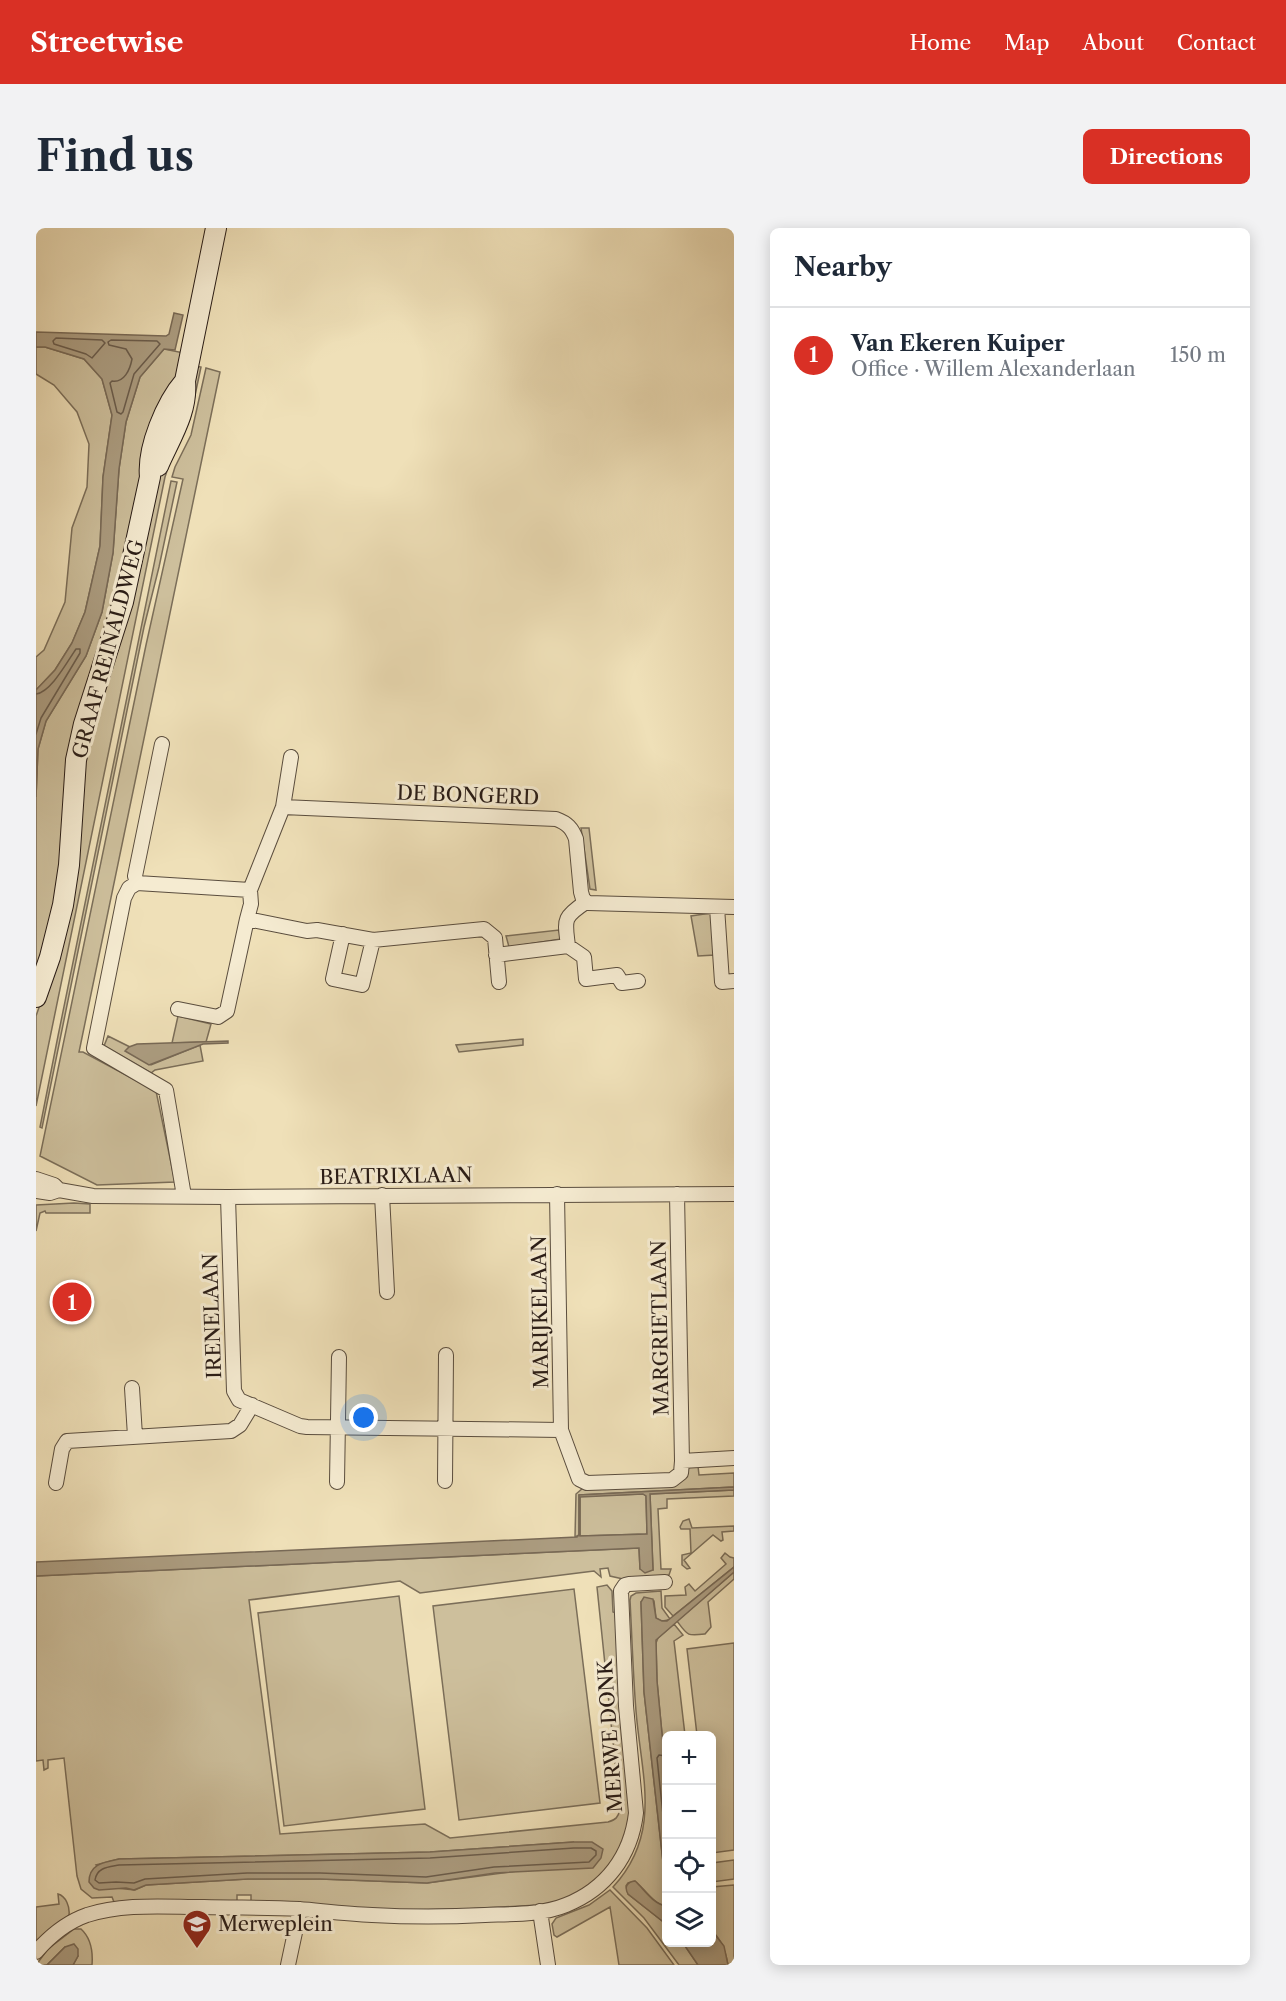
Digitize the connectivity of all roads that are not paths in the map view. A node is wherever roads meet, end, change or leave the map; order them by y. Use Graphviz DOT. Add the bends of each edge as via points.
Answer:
graph roads {
  1 [pos="216,228"];
  2 [pos="162,744"];
  3 [pos="291,757"];
  4 [pos="283,807"];
  5 [pos="137,883"];
  6 [pos="250,890"];
  7 [pos="586,902"];
  8 [pos="717,907"];
  9 [pos="734,907"];
  10 [pos="247,919"];
  11 [pos="343,934"];
  12 [pos="373,940"];
  13 [pos="568,946"];
  14 [pos="496,955"];
  15 [pos="638,981"];
  16 [pos="734,981"];
  17 [pos="499,982"];
  18 [pos="36,997"];
  19 [pos="178,1009"];
  20 [pos="36,1179"];
  21 [pos="59,1190"];
  22 [pos="36,1191"];
  23 [pos="557,1194"];
  24 [pos="677,1194"];
  25 [pos="734,1194"];
  26 [pos="382,1195"];
  27 [pos="184,1196"];
  28 [pos="228,1197"];
  29 [pos="387,1292"];
  30 [pos="446,1355"];
  31 [pos="339,1357"];
  32 [pos="132,1389"];
  33 [pos="252,1406"];
  34 [pos="338,1428"];
  35 [pos="445,1430"];
  36 [pos="561,1430"];
  37 [pos="135,1436"];
  38 [pos="734,1458"];
  39 [pos="682,1461"];
  40 [pos="445,1481"];
  41 [pos="337,1482"];
  42 [pos="56,1483"];
  43 [pos="664,1582"];
  44 [pos="300,1909"];
  45 [pos="540,1911"];
  46 [pos="36,1952"];
  47 [pos="288,1965"];
  48 [pos="548,1965"];
  1 -- 18 [label="main road, GRAAF REINALDWEG" via="185,381 183,409 150,477 123,602 82,733 63,904"];
  2 -- 5 [label="street" via="135,876"];
  3 -- 4 [label="street"];
  4 -- 6 [label="street"];
  4 -- 7 [label="street, DE BONGERD" via="555,819 565,823 576,839 580,892"];
  5 -- 6 [label="street"];
  5 -- 27 [label="street" via="124,898 94,1048 166,1090"];
  6 -- 10 [label="street"];
  7 -- 8 [label="street"];
  7 -- 13 [label="street" via="565,922"];
  8 -- 9 [label="street"];
  8 -- 16 [label="street" via="722,982"];
  10 -- 11 [label="street"];
  10 -- 19 [label="street" via="227,1011 218,1017"];
  11 -- 12 [label="street"];
  11 -- 12 [label="street" via="333,979 342,981 362,985"];
  12 -- 14 [label="street" via="484,929 495,938"];
  13 -- 14 [label="street"];
  13 -- 15 [label="street" via="584,957 586,979 617,975 622,983"];
  14 -- 17 [label="street"];
  20 -- 21 [label="street, BEATRIXLAAN"];
  21 -- 22 [label="street, BEATRIXLAAN"];
  21 -- 27 [label="street, BEATRIXLAAN" via="93,1196"];
  23 -- 24 [label="street, BEATRIXLAAN"];
  23 -- 26 [label="street, BEATRIXLAAN"];
  23 -- 36 [label="street, MARIJKELAAN"];
  24 -- 25 [label="street, BEATRIXLAAN"];
  24 -- 39 [label="street, MARGRIETLAAN"];
  26 -- 28 [label="street, BEATRIXLAAN"];
  26 -- 29 [label="street"];
  27 -- 28 [label="street, BEATRIXLAAN"];
  28 -- 33 [label="street, IRENELAAN" via="234,1391 239,1400"];
  30 -- 35 [label="street"];
  31 -- 34 [label="street"];
  32 -- 37 [label="street"];
  33 -- 34 [label="street, IRENELAAN" via="300,1426"];
  33 -- 37 [label="street" via="240,1425 231,1431"];
  34 -- 35 [label="street, IRENELAAN"];
  34 -- 41 [label="street"];
  35 -- 36 [label="street, IRENELAAN"];
  35 -- 40 [label="street"];
  36 -- 39 [label="street" via="579,1479 587,1483 672,1480 681,1473"];
  37 -- 42 [label="street" via="67,1441"];
  38 -- 39 [label="street"];
  43 -- 45 [label="street, MERWE DONK" via="629,1584 620,1594 636,1813 627,1850 605,1882 586,1896"];
  44 -- 45 [label="street, MERWE DONK" via="434,1917"];
  44 -- 46 [label="street, MERWE DONK" via="118,1908 76,1920"];
  44 -- 47 [label="street"];
  45 -- 48 [label="street"];
}
